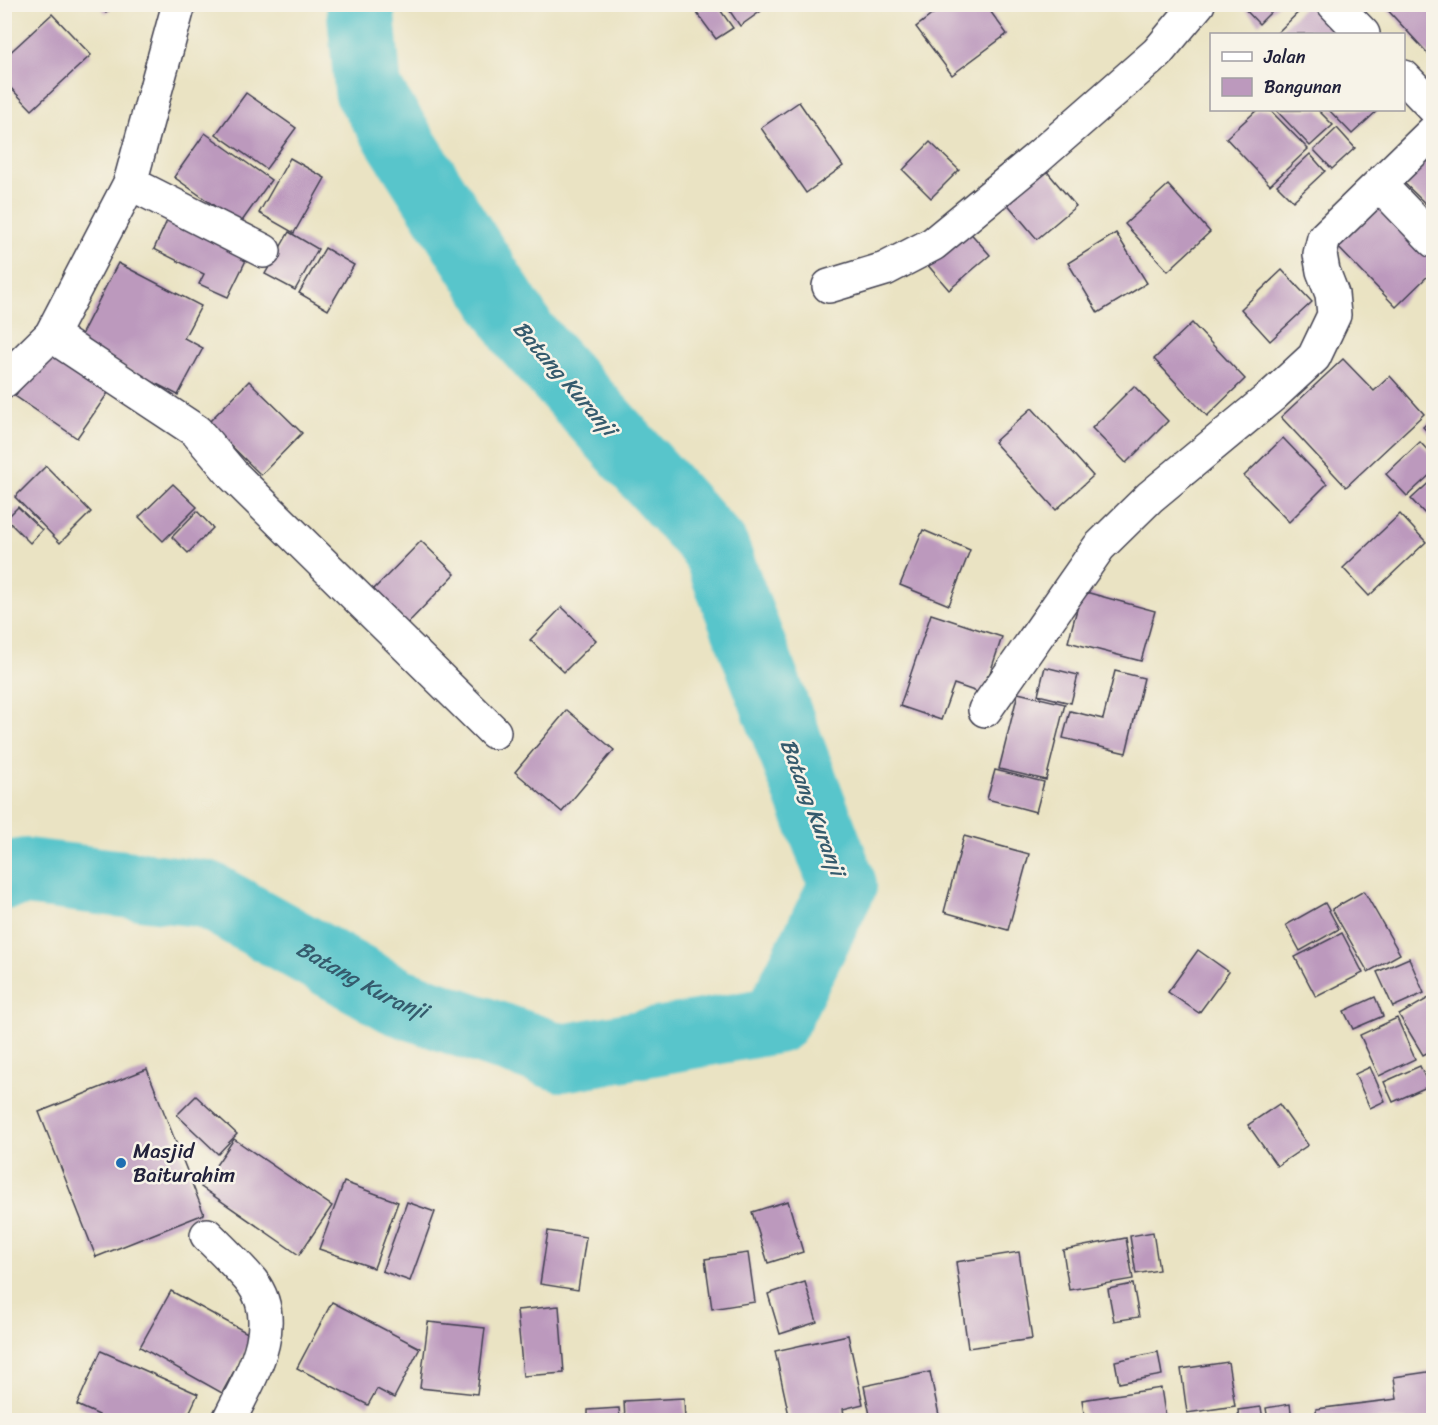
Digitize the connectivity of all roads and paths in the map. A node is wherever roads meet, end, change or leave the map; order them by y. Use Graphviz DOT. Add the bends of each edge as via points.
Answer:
graph roads {
  1 [pos="179,4"];
  2 [pos="1198,4"];
  3 [pos="1334,4"];
  4 [pos="1362,33"];
  5 [pos="1405,78"];
  6 [pos="1434,108"];
  7 [pos="1434,131"];
  8 [pos="130,183"];
  9 [pos="1380,185"];
  10 [pos="1434,241"];
  11 [pos="264,251"];
  12 [pos="829,286"];
  13 [pos="51,335"];
  14 [pos="4,381"];
  15 [pos="985,710"];
  16 [pos="494,732"];
  17 [pos="207,1235"];
  18 [pos="229,1420"];
  1 -- 8 [label="street"];
  2 -- 12 [label="street" via="1157,53 933,244 885,269"];
  3 -- 4 [label="street"];
  5 -- 6 [label="street"];
  7 -- 9 [label="street"];
  8 -- 11 [label="street"];
  8 -- 13 [label="street"];
  9 -- 10 [label="street"];
  9 -- 15 [label="street" via="1324,238 1320,254 1334,315 1314,357 1150,497 1099,547"];
  13 -- 14 [label="street"];
  13 -- 16 [label="street" via="196,431 234,476"];
  17 -- 18 [label="street" via="253,1284 264,1307 264,1339"];
}
